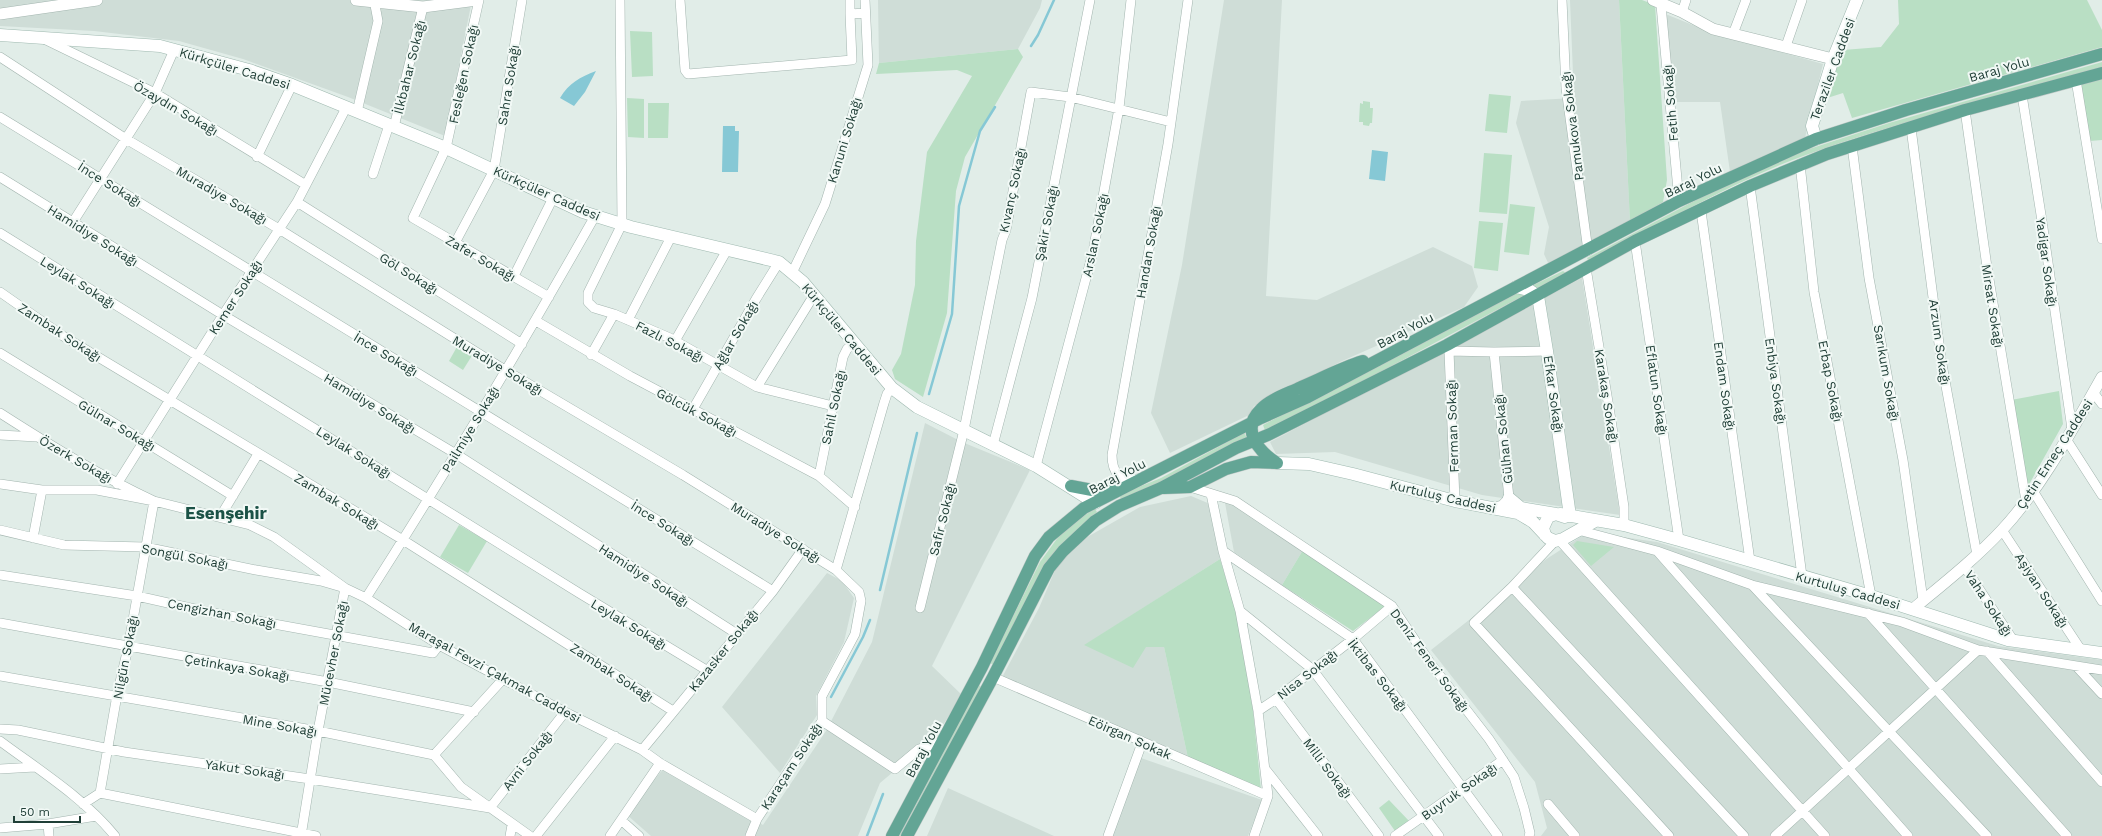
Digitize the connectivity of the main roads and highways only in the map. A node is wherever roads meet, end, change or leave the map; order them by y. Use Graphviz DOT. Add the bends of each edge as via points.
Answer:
graph roads {
  1 [pos="1857,0"];
  2 [pos="0,35"];
  3 [pos="2102,54"];
  4 [pos="2102,72"];
  5 [pos="1816,139"];
  6 [pos="1516,287"];
  7 [pos="1538,296"];
  8 [pos="1253,423"];
  9 [pos="1224,438"];
  10 [pos="1253,441"];
  11 [pos="1236,448"];
  12 [pos="1277,463"];
  13 [pos="1226,469"];
  14 [pos="1070,486"];
  15 [pos="1127,486"];
  16 [pos="1161,488"];
  17 [pos="1509,498"];
  18 [pos="1096,503"];
  19 [pos="1119,506"];
  20 [pos="1562,515"];
  21 [pos="1595,521"];
  22 [pos="1557,538"];
  23 [pos="2102,654"];
  24 [pos="980,671"];
  25 [pos="993,677"];
  26 [pos="892,836"];
  27 [pos="907,836"];
  1 -- 5 [label="main road, Teraziler Caddesi" via="1812,126"];
  2 -- 14 [label="main road, Kürkçüler Caddesi" via="160,46 249,70 446,148 595,216 779,262 814,295 892,388 917,407 1036,466"];
  3 -- 5 [label="main road, Baraj Yolu" via="1906,110"];
  4 -- 7 [label="main road, Baraj Yolu" via="1966,110 1800,164 1635,241"];
  5 -- 6 [label="main road, Baraj Yolu" via="1679,202"];
  6 -- 7 [label="main road" via="1529,290"];
  6 -- 8 [label="main road, Baraj Yolu" via="1308,397"];
  7 -- 10 [label="main road, Baraj Yolu" via="1448,348"];
  7 -- 20 [label="main road, Efkar Sokağı" via="1547,350"];
  8 -- 9 [label="main road, Baraj Yolu"];
  8 -- 10 [label="main road"];
  9 -- 11 [label="main road" via="1231,440"];
  9 -- 15 [label="main road, Baraj Yolu"];
  10 -- 11 [label="main road, Baraj Yolu"];
  10 -- 12 [label="main road" via="1264,454"];
  11 -- 13 [label="main road" via="1238,457 1234,464"];
  11 -- 16 [label="main road, Baraj Yolu"];
  12 -- 13 [label="main road" via="1251,462"];
  12 -- 22 [label="main road, Kurtuluş Caddesi" via="1309,464 1526,516"];
  13 -- 16 [label="main road" via="1190,487"];
  14 -- 15 [label="main road" via="1109,490"];
  14 -- 18 [label="main road, Kürkçüler Caddesi"];
  15 -- 18 [label="main road, Baraj Yolu"];
  16 -- 19 [label="main road, Baraj Yolu"];
  17 -- 20 [label="main road, Gülhan Sokağı" via="1521,508"];
  18 -- 19 [label="main road"];
  18 -- 24 [label="main road, Baraj Yolu" via="1084,508 1049,537 1035,556"];
  19 -- 25 [label="main road, Baraj Yolu" via="1084,531 1049,568"];
  20 -- 21 [label="main road, Kurtuluş Caddesi"];
  20 -- 22 [label="main road" via="1567,518 1570,530"];
  20 -- 22 [label="main road" via="1545,520 1543,528"];
  21 -- 22 [label="main road"];
  21 -- 23 [label="main road, Kurtuluş Caddesi" via="1624,525 1679,540 2013,640"];
  24 -- 25 [label="main road"];
  24 -- 26 [label="main road, Baraj Yolu"];
  25 -- 27 [label="main road, Baraj Yolu"];
}
